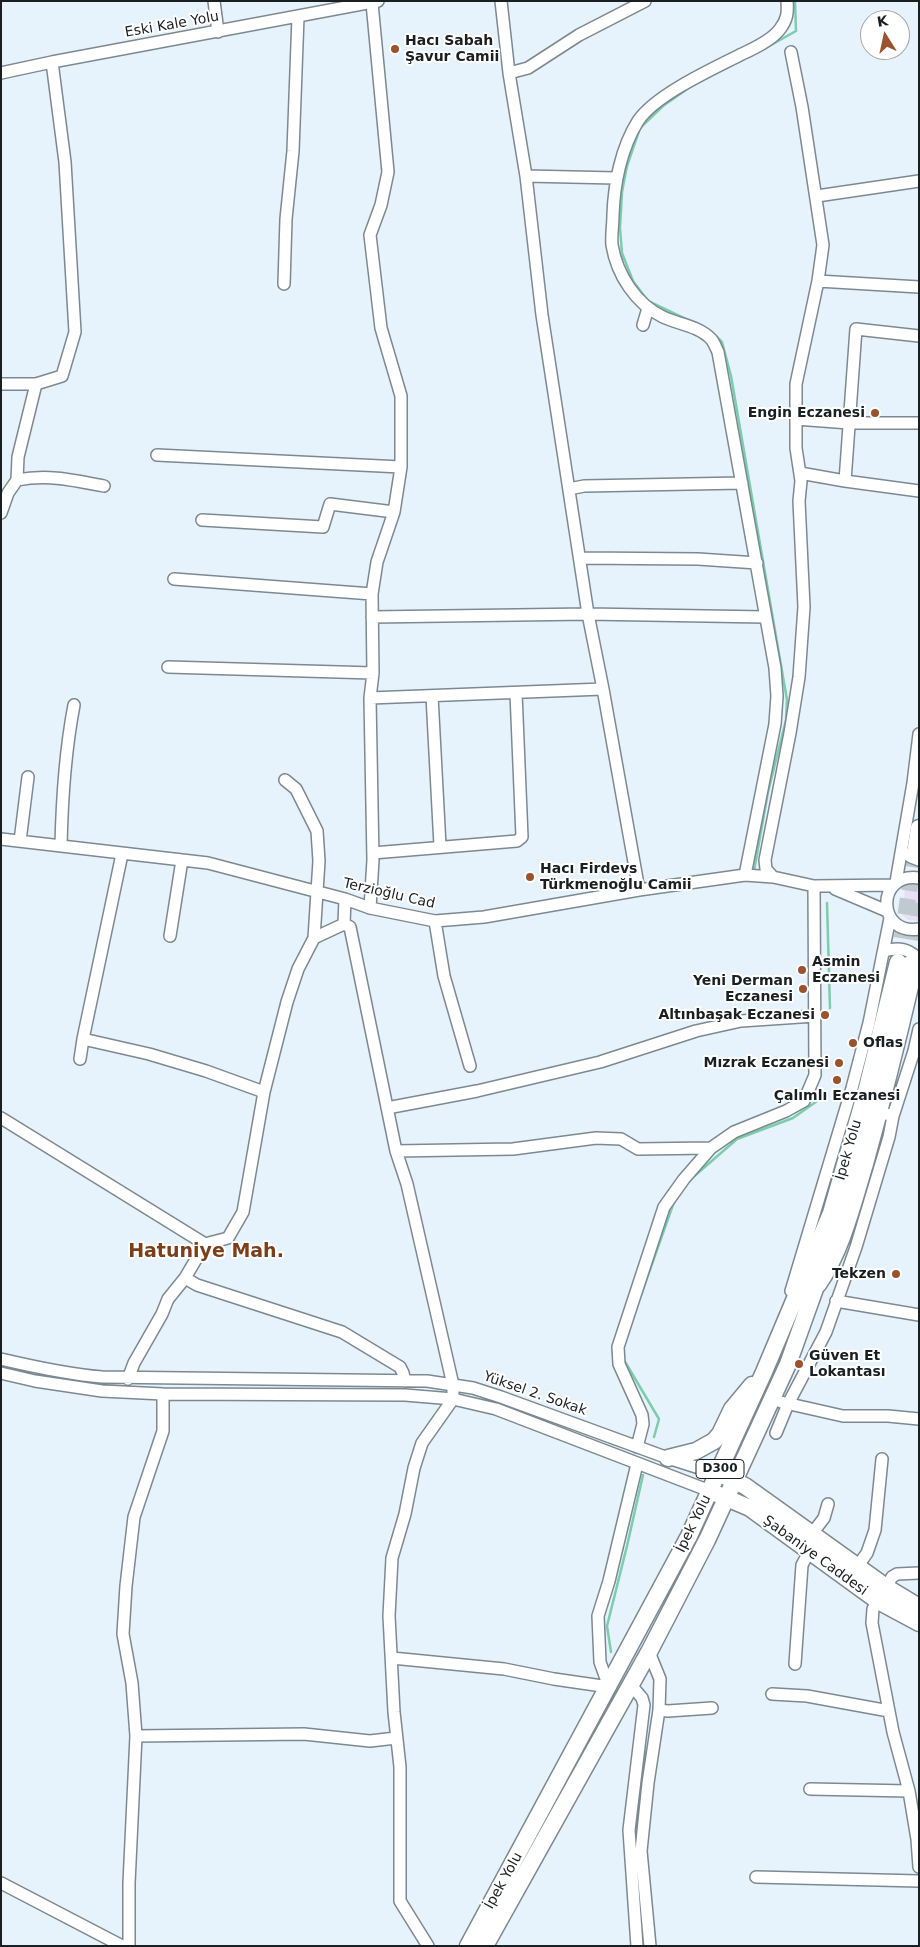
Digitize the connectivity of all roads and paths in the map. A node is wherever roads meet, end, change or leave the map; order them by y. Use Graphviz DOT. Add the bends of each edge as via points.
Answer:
graph roads {
  1 [pos="214,1"];
  2 [pos="502,1"];
  3 [pos="645,1"];
  4 [pos="787,1"];
  5 [pos="375,2"];
  6 [pos="298,17"];
  7 [pos="218,32"];
  8 [pos="791,52"];
  9 [pos="52,62"];
  10 [pos="1,73"];
  11 [pos="509,73"];
  12 [pos="526,176"];
  13 [pos="616,178"];
  14 [pos="919,181"];
  15 [pos="817,196"];
  16 [pos="818,281"];
  17 [pos="284,284"];
  18 [pos="919,287"];
  19 [pos="648,308"];
  20 [pos="643,325"];
  21 [pos="919,336"];
  22 [pos="1,384"];
  23 [pos="36,384"];
  24 [pos="796,419"];
  25 [pos="849,423"];
  26 [pos="919,423"];
  27 [pos="157,455"];
  28 [pos="401,466"];
  29 [pos="800,473"];
  30 [pos="17,480"];
  31 [pos="845,481"];
  32 [pos="742,483"];
  33 [pos="104,486"];
  34 [pos="568,489"];
  35 [pos="919,491"];
  36 [pos="4,492"];
  37 [pos="394,512"];
  38 [pos="1,513"];
  39 [pos="202,520"];
  40 [pos="580,558"];
  41 [pos="757,563"];
  42 [pos="174,579"];
  43 [pos="372,594"];
  44 [pos="588,614"];
  45 [pos="372,617"];
  46 [pos="765,617"];
  47 [pos="168,667"];
  48 [pos="373,672"];
  49 [pos="603,689"];
  50 [pos="516,693"];
  51 [pos="432,696"];
  52 [pos="370,698"];
  53 [pos="74,705"];
  54 [pos="919,734"];
  55 [pos="28,777"];
  56 [pos="285,780"];
  57 [pos="919,828"];
  58 [pos="1,839"];
  59 [pos="20,841"];
  60 [pos="61,846"];
  61 [pos="440,846"];
  62 [pos="912,852"];
  63 [pos="373,853"];
  64 [pos="122,854"];
  65 [pos="182,860"];
  66 [pos="745,875"];
  67 [pos="773,877"];
  68 [pos="919,878"];
  69 [pos="895,883"];
  70 [pos="814,886"];
  71 [pos="831,887"];
  72 [pos="639,890"];
  73 [pos="317,892"];
  74 [pos="345,899"];
  75 [pos="370,908"];
  76 [pos="888,914"];
  77 [pos="435,921"];
  78 [pos="344,924"];
  79 [pos="919,929"];
  80 [pos="170,936"];
  81 [pos="314,938"];
  82 [pos="884,951"];
  83 [pos="911,962"];
  84 [pos="815,1016"];
  85 [pos="919,1029"];
  86 [pos="83,1039"];
  87 [pos="80,1059"];
  88 [pos="470,1066"];
  89 [pos="264,1092"];
  90 [pos="387,1108"];
  91 [pos="888,1114"];
  92 [pos="1,1118"];
  93 [pos="711,1148"];
  94 [pos="396,1151"];
  95 [pos="205,1244"];
  96 [pos="184,1278"];
  97 [pos="812,1297"];
  98 [pos="836,1301"];
  99 [pos="919,1315"];
  100 [pos="780,1331"];
  101 [pos="1,1359"];
  102 [pos="764,1372"];
  103 [pos="1,1373"];
  104 [pos="128,1378"];
  105 [pos="404,1381"];
  106 [pos="453,1385"];
  107 [pos="163,1394"];
  108 [pos="453,1399"];
  109 [pos="780,1402"];
  110 [pos="919,1419"];
  111 [pos="776,1433"];
  112 [pos="637,1447"];
  113 [pos="668,1458"];
  114 [pos="882,1459"];
  115 [pos="637,1464"];
  116 [pos="718,1474"];
  117 [pos="734,1481"];
  118 [pos="710,1491"];
  119 [pos="726,1497"];
  120 [pos="828,1504"];
  121 [pos="811,1535"];
  122 [pos="809,1552"];
  123 [pos="856,1566"];
  124 [pos="919,1573"];
  125 [pos="882,1594"];
  126 [pos="919,1607"];
  127 [pos="919,1623"];
  128 [pos="649,1652"];
  129 [pos="392,1658"];
  130 [pos="795,1664"];
  131 [pos="631,1685"];
  132 [pos="609,1687"];
  133 [pos="772,1694"];
  134 [pos="712,1708"];
  135 [pos="659,1710"];
  136 [pos="889,1710"];
  137 [pos="136,1736"];
  138 [pos="396,1738"];
  139 [pos="810,1789"];
  140 [pos="908,1791"];
  141 [pos="919,1866"];
  142 [pos="756,1877"];
  143 [pos="919,1881"];
  144 [pos="1,1882"];
  145 [pos="122,1946"];
  146 [pos="129,1946"];
  147 [pos="428,1946"];
  148 [pos="468,1946"];
  149 [pos="485,1946"];
  150 [pos="636,1946"];
  151 [pos="650,1946"];
  1 -- 7 [label="street"];
  2 -- 11 [label="street"];
  3 -- 11 [label="street" via="579,35 528,68"];
  4 -- 13 [label="street" via="788,15 779,31 755,48 691,80 656,103 638,120"];
  5 -- 6 [label="street, Eski Kale Yolu"];
  5 -- 28 [label="street" via="388,172 370,235 381,328 401,396"];
  6 -- 7 [label="street, Eski Kale Yolu"];
  6 -- 17 [label="street"];
  7 -- 9 [label="street, Eski Kale Yolu"];
  8 -- 15 [label="street"];
  9 -- 10 [label="street, Eski Kale Yolu"];
  9 -- 23 [label="street" via="65,162 75,332 62,376"];
  11 -- 12 [label="street"];
  12 -- 13 [label="street"];
  12 -- 34 [label="street" via="542,315"];
  13 -- 19 [label="street" via="612,246 623,278"];
  14 -- 15 [label="street"];
  15 -- 16 [label="street" via="823,245"];
  16 -- 18 [label="street"];
  16 -- 24 [label="street" via="796,384"];
  19 -- 20 [label="street"];
  19 -- 32 [label="street" via="710,338 718,352"];
  21 -- 25 [label="street" via="856,329"];
  22 -- 23 [label="street"];
  23 -- 30 [label="street" via="18,457"];
  24 -- 25 [label="street"];
  24 -- 29 [label="street"];
  25 -- 26 [label="street"];
  25 -- 31 [label="street"];
  27 -- 28 [label="street"];
  28 -- 37 [label="street"];
  29 -- 31 [label="street"];
  29 -- 67 [label="street" via="804,607 790,733 765,860 766,869"];
  30 -- 33 [label="street" via="36,476"];
  30 -- 36 [label="street"];
  31 -- 35 [label="street"];
  32 -- 34 [label="street"];
  32 -- 41 [label="street"];
  34 -- 40 [label="street"];
  36 -- 38 [label="street"];
  37 -- 39 [label="street" via="330,504 323,527"];
  37 -- 43 [label="street" via="377,562"];
  40 -- 41 [label="street"];
  40 -- 44 [label="street"];
  41 -- 46 [label="street"];
  42 -- 43 [label="street"];
  43 -- 45 [label="street"];
  44 -- 45 [label="street"];
  44 -- 46 [label="street"];
  44 -- 49 [label="street"];
  45 -- 48 [label="street"];
  46 -- 66 [label="street" via="775,668 775,724"];
  47 -- 48 [label="street"];
  48 -- 52 [label="street"];
  49 -- 50 [label="street"];
  49 -- 72 [label="street"];
  50 -- 51 [label="street"];
  50 -- 61 [label="street" via="522,837 517,841"];
  51 -- 52 [label="street"];
  51 -- 61 [label="street"];
  52 -- 63 [label="street"];
  53 -- 60 [label="street" via="67,740"];
  54 -- 62 [label="street"];
  55 -- 59 [label="street"];
  56 -- 73 [label="street" via="296,788 317,832"];
  57 -- 62 [label="highway"];
  58 -- 59 [label="street, Terzioğlu Cad"];
  59 -- 60 [label="street, Terzioğlu Cad"];
  60 -- 64 [label="street, Terzioğlu Cad"];
  61 -- 63 [label="street"];
  62 -- 69 [label="street"];
  63 -- 75 [label="street"];
  64 -- 65 [label="street, Terzioğlu Cad"];
  64 -- 86 [label="street"];
  65 -- 73 [label="street, Terzioğlu Cad" via="208,863"];
  65 -- 80 [label="street"];
  66 -- 67 [label="street, Terzioğlu Cad"];
  66 -- 72 [label="street, Terzioğlu Cad"];
  67 -- 70 [label="street, Terzioğlu Cad"];
  68 -- 69 [label="street, Terzioğlu Cad" via="904,878"];
  69 -- 71 [label="street, Terzioğlu Cad"];
  69 -- 76 [label="street" via="887,897"];
  70 -- 71 [label="street, Terzioğlu Cad"];
  70 -- 84 [label="street"];
  71 -- 76 [label="street, Terzioğlu Cad"];
  72 -- 77 [label="street, Terzioğlu Cad" via="484,917"];
  73 -- 74 [label="street, Terzioğlu Cad"];
  73 -- 81 [label="street"];
  74 -- 75 [label="street, Terzioğlu Cad"];
  74 -- 78 [label="street"];
  75 -- 77 [label="street, Terzioğlu Cad"];
  76 -- 79 [label="street, Terzioğlu Cad" via="904,929"];
  76 -- 82 [label="street"];
  77 -- 88 [label="street" via="444,976"];
  78 -- 81 [label="street"];
  78 -- 90 [label="street" via="350,927"];
  81 -- 89 [label="street" via="298,969 287,1002"];
  82 -- 83 [label="street" via="905,949 914,954"];
  82 -- 100 [label="street" via="852,1088"];
  83 -- 91 [label="street"];
  83 -- 97 [label="highway, İpek Yolu / D300" via="845,1205"];
  83 -- 100 [label="highway, İpek Yolu / D300" via="867,1088 831,1213"];
  84 -- 90 [label="street" via="741,1021 696,1031 600,1062"];
  84 -- 93 [label="street" via="815,1075 804,1101 734,1132"];
  85 -- 91 [label="street" via="914,1051"];
  86 -- 87 [label="street"];
  86 -- 89 [label="street" via="149,1054"];
  89 -- 95 [label="street" via="243,1212 228,1238"];
  90 -- 94 [label="street"];
  91 -- 97 [label="street" via="832,1269"];
  91 -- 98 [label="street" via="889,1137"];
  92 -- 95 [label="street"];
  93 -- 94 [label="street" via="638,1149 621,1139 596,1138 512,1149"];
  93 -- 112 [label="street" via="664,1207 618,1347 618,1364 642,1415"];
  94 -- 106 [label="street" via="423,1248"];
  95 -- 96 [label="street"];
  96 -- 104 [label="street" via="168,1299"];
  96 -- 105 [label="street" via="342,1332 400,1367"];
  97 -- 109 [label="highway, İpek Yolu / D300" via="788,1364"];
  98 -- 99 [label="street"];
  98 -- 109 [label="street" via="826,1332"];
  100 -- 102 [label="highway, İpek Yolu / D300"];
  101 -- 104 [label="street, Yüksel 2. Sokak" via="74,1375"];
  102 -- 113 [label="highway" via="732,1409 714,1441 696,1451"];
  102 -- 116 [label="highway, İpek Yolu / D300"];
  103 -- 107 [label="street, Yüksel 2. Sokak" via="70,1387"];
  104 -- 105 [label="street, Yüksel 2. Sokak"];
  105 -- 106 [label="street, Yüksel 2. Sokak"];
  106 -- 108 [label="street"];
  106 -- 112 [label="street, Yüksel 2. Sokak" via="502,1396"];
  107 -- 108 [label="street, Yüksel 2. Sokak" via="405,1395"];
  107 -- 137 [label="street" via="163,1431 134,1517 126,1586 123,1634 132,1683"];
  108 -- 115 [label="street, Yüksel 2. Sokak" via="496,1409"];
  108 -- 129 [label="street" via="422,1443 392,1558"];
  109 -- 110 [label="street" via="843,1416"];
  109 -- 111 [label="street"];
  109 -- 117 [label="highway, İpek Yolu / D300"];
  112 -- 113 [label="street, Yüksel 2. Sokak"];
  113 -- 116 [label="street, Yüksel 2. Sokak"];
  114 -- 123 [label="street" via="875,1530 868,1553"];
  115 -- 118 [label="street, Yüksel 2. Sokak"];
  115 -- 132 [label="street" via="598,1616 600,1662"];
  116 -- 117 [label="highway"];
  116 -- 118 [label="highway, İpek Yolu / D300"];
  117 -- 119 [label="highway, İpek Yolu / D300"];
  117 -- 121 [label="highway"];
  118 -- 119 [label="highway, Şabaniye Caddesi"];
  118 -- 132 [label="highway, İpek Yolu / D300"];
  119 -- 122 [label="highway, Şabaniye Caddesi" via="750,1508"];
  119 -- 128 [label="highway, İpek Yolu / D300"];
  120 -- 121 [label="street" via="824,1518"];
  121 -- 123 [label="highway"];
  122 -- 125 [label="highway, Şabaniye Caddesi"];
  122 -- 130 [label="street" via="802,1564"];
  123 -- 125 [label="highway"];
  124 -- 125 [label="street" via="897,1574"];
  125 -- 126 [label="highway"];
  125 -- 127 [label="highway, Şabaniye Caddesi"];
  125 -- 136 [label="street" via="873,1609 872,1623"];
  128 -- 131 [label="highway, İpek Yolu / D300"];
  128 -- 135 [label="street" via="660,1679"];
  129 -- 132 [label="street" via="504,1669"];
  129 -- 138 [label="street"];
  131 -- 149 [label="highway, İpek Yolu / D300"];
  131 -- 150 [label="street" via="644,1705 629,1830"];
  132 -- 148 [label="highway, İpek Yolu / D300"];
  133 -- 136 [label="street" via="806,1696"];
  134 -- 135 [label="street"];
  135 -- 151 [label="street" via="641,1851"];
  136 -- 140 [label="street"];
  137 -- 138 [label="street" via="304,1734 370,1740"];
  137 -- 146 [label="street"];
  138 -- 147 [label="street" via="400,1766 400,1900"];
  139 -- 140 [label="street"];
  140 -- 141 [label="street"];
  142 -- 143 [label="street"];
  144 -- 145 [label="street"];
}
